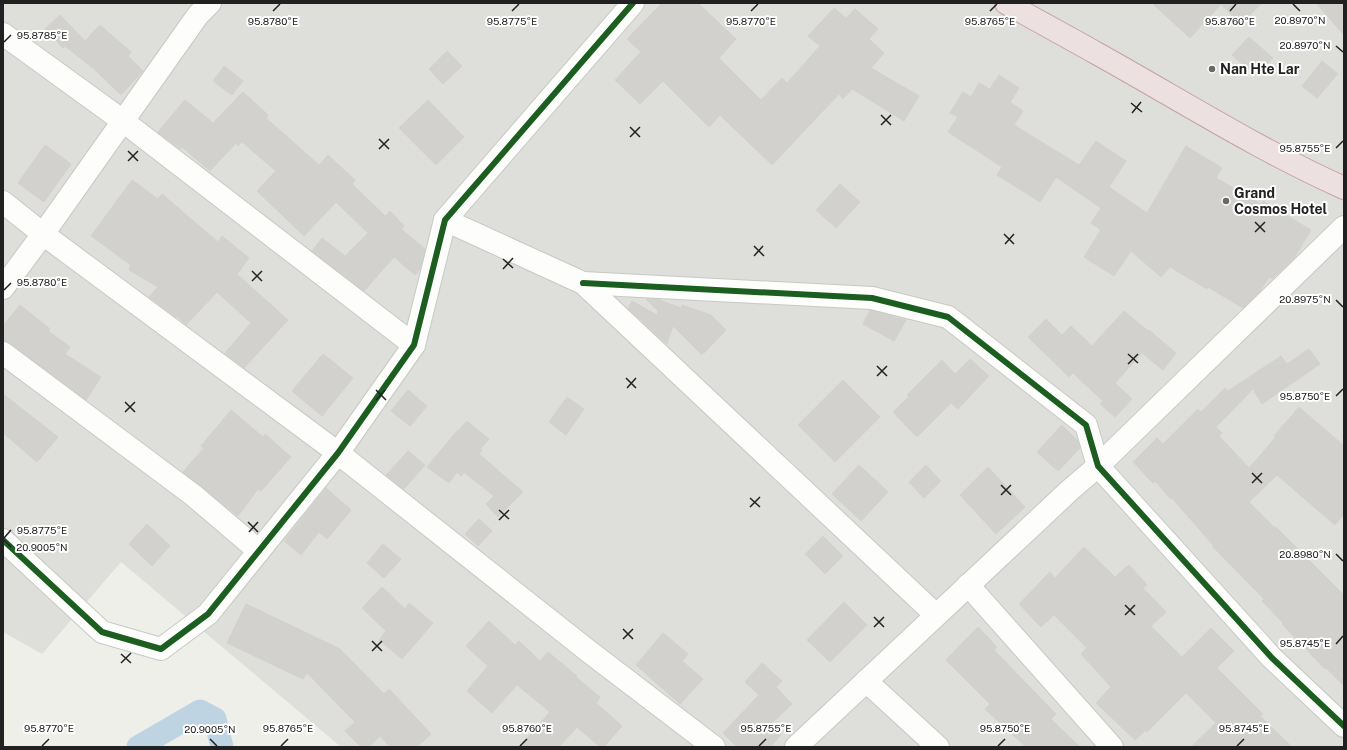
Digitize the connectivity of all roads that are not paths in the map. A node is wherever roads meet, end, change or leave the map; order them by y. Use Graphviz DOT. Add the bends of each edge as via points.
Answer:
graph roads {
  1 [pos="633,3"];
  2 [pos="1006,3"];
  3 [pos="197,7"];
  4 [pos="3,34"];
  5 [pos="123,121"];
  6 [pos="1344,188"];
  7 [pos="3,202"];
  8 [pos="445,220"];
  9 [pos="1344,228"];
  10 [pos="43,234"];
  11 [pos="583,283"];
  12 [pos="3,288"];
  13 [pos="414,345"];
  14 [pos="3,354"];
  15 [pos="338,453"];
  16 [pos="1098,466"];
  17 [pos="3,540"];
  18 [pos="259,551"];
  19 [pos="968,585"];
  20 [pos="936,615"];
  21 [pos="866,681"];
  22 [pos="1344,726"];
  23 [pos="714,747"];
  24 [pos="796,747"];
  25 [pos="938,747"];
  26 [pos="1112,747"];
  1 -- 8 [label="street"];
  2 -- 6 [label="highway" via="1227,129"];
  3 -- 5 [label="street"];
  4 -- 5 [label="street"];
  5 -- 10 [label="street"];
  5 -- 13 [label="street"];
  7 -- 10 [label="street"];
  8 -- 11 [label="street"];
  8 -- 13 [label="street"];
  9 -- 16 [label="street"];
  10 -- 12 [label="street"];
  10 -- 15 [label="street"];
  11 -- 16 [label="street" via="872,298 948,317 1086,425"];
  11 -- 20 [label="street"];
  13 -- 15 [label="street"];
  14 -- 18 [label="street" via="193,495"];
  15 -- 18 [label="street"];
  15 -- 23 [label="street"];
  16 -- 19 [label="street"];
  16 -- 22 [label="street" via="1272,658"];
  17 -- 18 [label="street" via="102,632 161,649 208,614"];
  19 -- 20 [label="street"];
  19 -- 26 [label="street"];
  20 -- 21 [label="street"];
  21 -- 24 [label="street"];
  21 -- 25 [label="street"];
}
